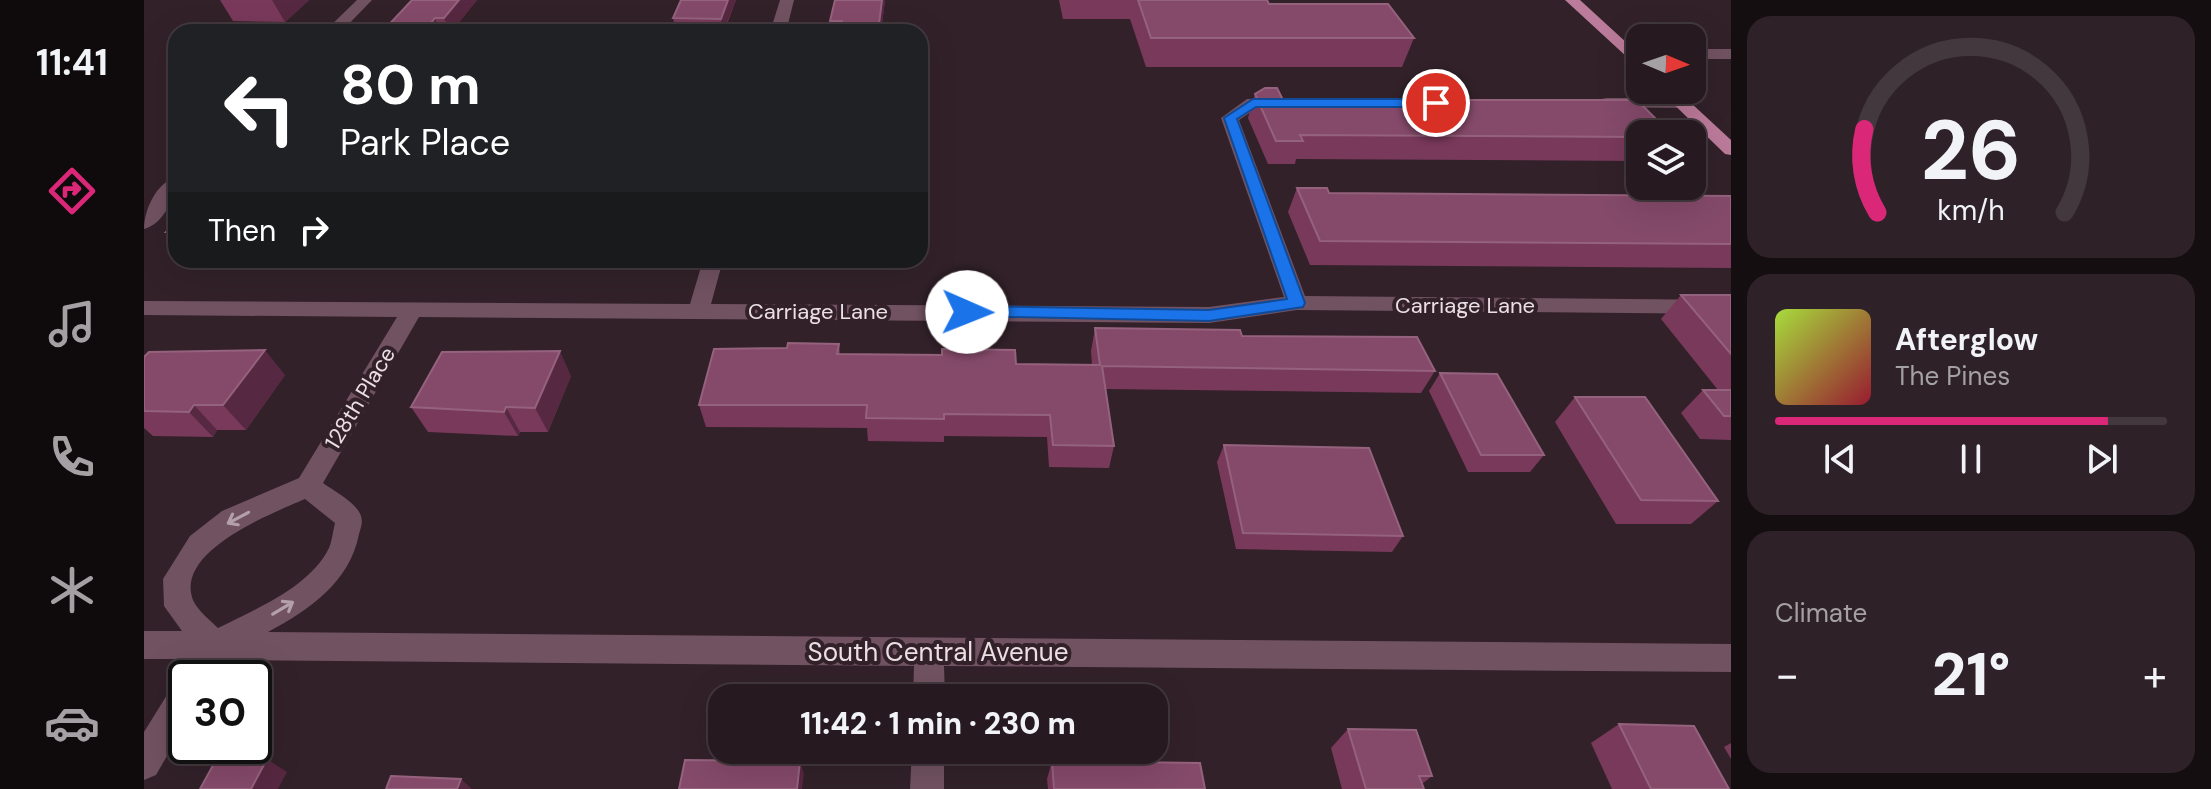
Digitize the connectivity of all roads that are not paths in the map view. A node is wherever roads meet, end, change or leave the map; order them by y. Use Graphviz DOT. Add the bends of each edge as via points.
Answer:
graph roads {
  1 [pos="365,0"];
  2 [pos="787,0"];
  3 [pos="1572,0"];
  4 [pos="340,24"];
  5 [pos="780,24"];
  6 [pos="1626,49"];
  7 [pos="1706,54"];
  8 [pos="1731,54"];
  9 [pos="1626,100"];
  10 [pos="1300,103"];
  11 [pos="1586,103"];
  12 [pos="1682,104"];
  13 [pos="1731,150"];
  14 [pos="168,193"];
  15 [pos="144,223"];
  16 [pos="711,268"];
  17 [pos="1297,303"];
  18 [pos="1731,307"];
  19 [pos="144,308"];
  20 [pos="699,310"];
  21 [pos="412,311"];
  22 [pos="308,486"];
  23 [pos="144,645"];
  24 [pos="214,646"];
  25 [pos="929,652"];
  26 [pos="1731,658"];
  27 [pos="206,660"];
  28 [pos="929,684"];
  29 [pos="168,723"];
  30 [pos="144,763"];
  31 [pos="928,764"];
  32 [pos="927,789"];
  1 -- 4 [label="street"];
  2 -- 5 [label="street"];
  3 -- 6 [label="main road"];
  7 -- 8 [label="street"];
  9 -- 11 [label="street"];
  10 -- 17 [label="street" via="1253,103 1230,118"];
  12 -- 13 [label="main road"];
  14 -- 15 [label="street"];
  16 -- 20 [label="street"];
  17 -- 18 [label="street, Carriage Lane"];
  17 -- 20 [label="street, Carriage Lane" via="1209,315"];
  19 -- 21 [label="street, Carriage Lane"];
  20 -- 21 [label="street, Carriage Lane"];
  21 -- 22 [label="street, 128th Place"];
  22 -- 24 [label="street, one-way" via="232,519 200,544 177,579 179,606"];
  24 -- 22 [label="street, one-way" via="290,605 342,552 349,519"];
  23 -- 24 [label="street, South Central Avenue"];
  24 -- 25 [label="street, South Central Avenue"];
  24 -- 27 [label="street"];
  25 -- 26 [label="street, South Central Avenue"];
  25 -- 28 [label="street"];
  29 -- 30 [label="street"];
  31 -- 32 [label="street"];
}
